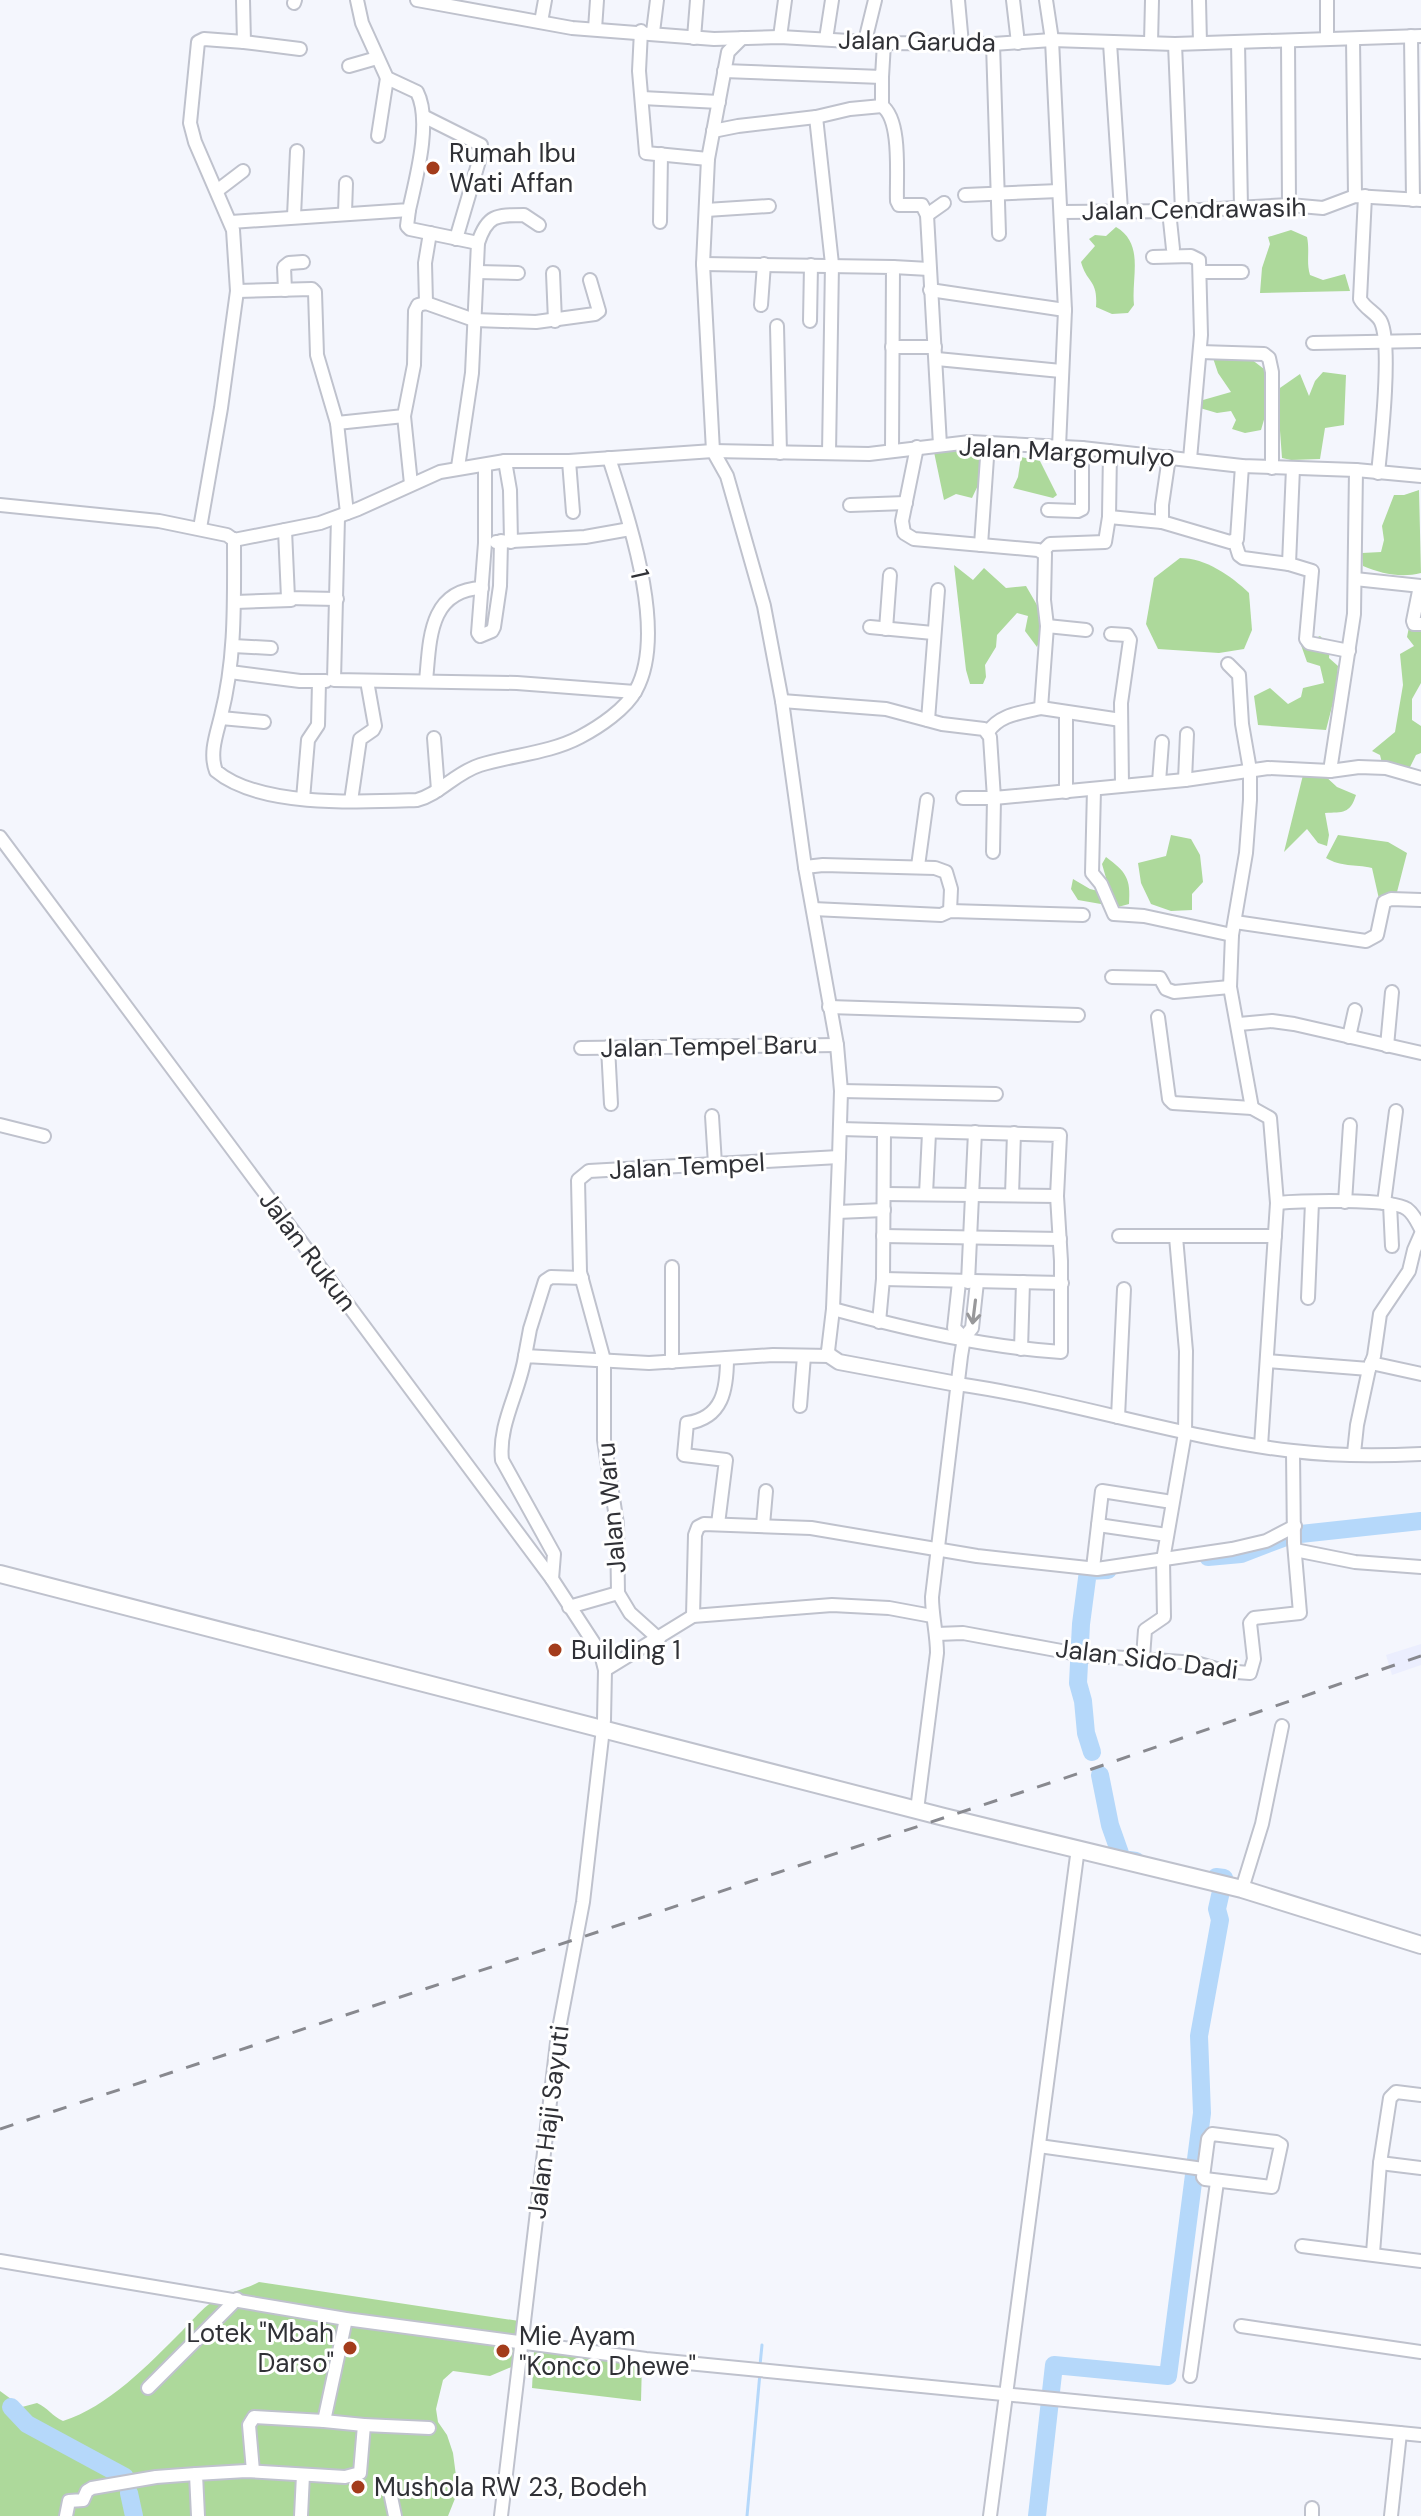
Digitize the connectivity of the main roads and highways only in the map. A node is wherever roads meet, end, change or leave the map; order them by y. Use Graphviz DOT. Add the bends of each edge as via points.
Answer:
graph roads {
  1 [pos="0,1574"];
  2 [pos="1421,1945"];
  1 -- 2 [label="main road" via="1228,1885"];
}
